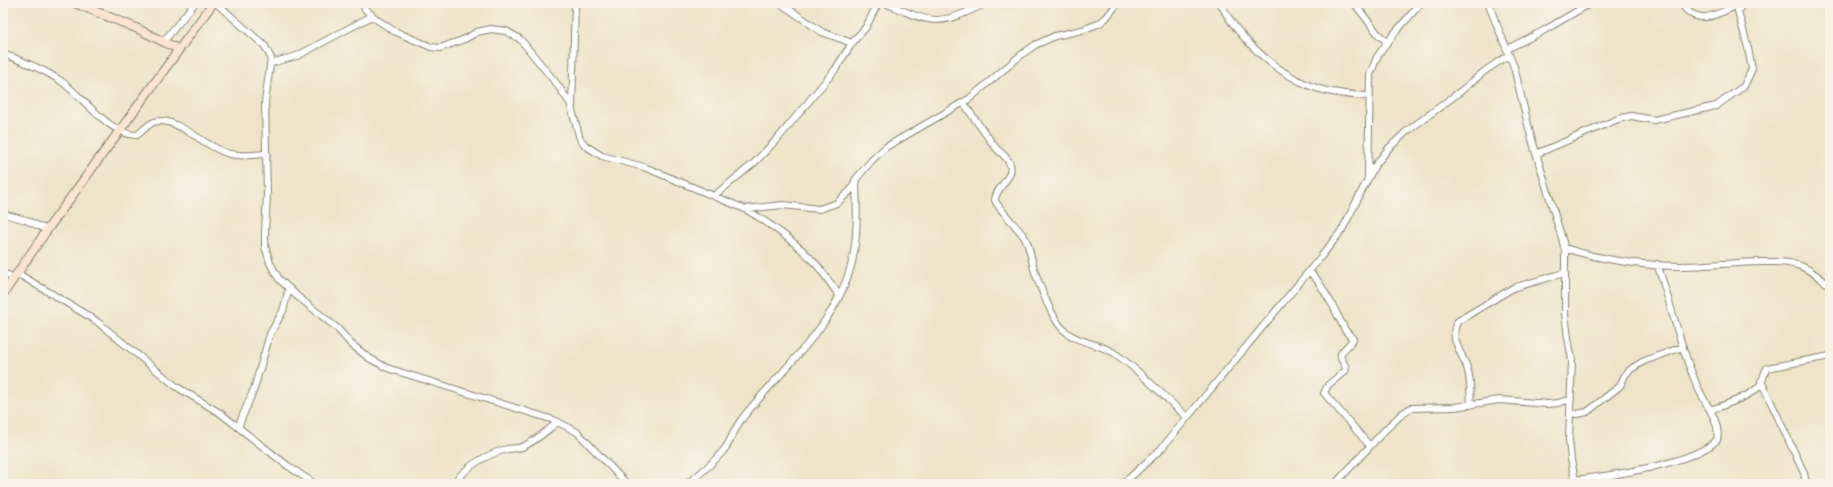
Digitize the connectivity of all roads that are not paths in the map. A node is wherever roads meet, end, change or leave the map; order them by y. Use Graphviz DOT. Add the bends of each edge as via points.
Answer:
graph roads {
  1 [pos="75,3"];
  2 [pos="195,3"];
  3 [pos="215,3"];
  4 [pos="363,3"];
  5 [pos="575,3"];
  6 [pos="780,3"];
  7 [pos="878,3"];
  8 [pos="885,3"];
  9 [pos="986,3"];
  10 [pos="1118,3"];
  11 [pos="1220,3"];
  12 [pos="1354,3"];
  13 [pos="1421,3"];
  14 [pos="1488,3"];
  15 [pos="1591,3"];
  16 [pos="1681,3"];
  17 [pos="1742,4"];
  18 [pos="372,16"];
  19 [pos="164,41"];
  20 [pos="852,43"];
  21 [pos="1388,43"];
  22 [pos="178,49"];
  23 [pos="1508,52"];
  24 [pos="3,54"];
  25 [pos="271,62"];
  26 [pos="1368,96"];
  27 [pos="963,102"];
  28 [pos="572,110"];
  29 [pos="120,132"];
  30 [pos="267,154"];
  31 [pos="1536,154"];
  32 [pos="856,179"];
  33 [pos="1368,180"];
  34 [pos="715,196"];
  35 [pos="745,209"];
  36 [pos="3,214"];
  37 [pos="46,230"];
  38 [pos="1565,248"];
  39 [pos="1657,264"];
  40 [pos="1309,271"];
  41 [pos="3,273"];
  42 [pos="1564,273"];
  43 [pos="15,275"];
  44 [pos="1830,286"];
  45 [pos="289,288"];
  46 [pos="3,294"];
  47 [pos="839,295"];
  48 [pos="1682,346"];
  49 [pos="1830,356"];
  50 [pos="1761,381"];
  51 [pos="1571,399"];
  52 [pos="1471,405"];
  53 [pos="1710,410"];
  54 [pos="1570,413"];
  55 [pos="1187,417"];
  56 [pos="558,422"];
  57 [pos="238,427"];
  58 [pos="1370,446"];
  59 [pos="1576,482"];
  60 [pos="315,484"];
  61 [pos="453,484"];
  62 [pos="627,484"];
  63 [pos="687,484"];
  64 [pos="1123,484"];
  65 [pos="1335,484"];
  66 [pos="1806,484"];
  1 -- 19 [label="main road"];
  2 -- 19 [label="street"];
  3 -- 22 [label="main road"];
  3 -- 25 [label="street" via="265,46"];
  4 -- 18 [label="street"];
  5 -- 28 [label="street"];
  6 -- 20 [label="street" via="822,32"];
  7 -- 20 [label="street" via="866,27"];
  8 -- 9 [label="street" via="920,18 934,21 963,15"];
  10 -- 27 [label="street" via="1098,24 1055,36 1035,45"];
  11 -- 26 [label="street" via="1239,31 1291,77 1310,86 1344,95"];
  12 -- 21 [label="street"];
  13 -- 21 [label="street"];
  14 -- 23 [label="street"];
  15 -- 23 [label="street"];
  16 -- 17 [label="street" via="1690,13 1700,18 1710,17"];
  17 -- 31 [label="street" via="1738,11 1752,69 1744,86 1730,97 1716,106 1667,118 1654,120 1631,116 1618,119"];
  18 -- 25 [label="street" via="297,56"];
  18 -- 28 [label="street" via="394,31 431,48 453,44 477,32 491,29 506,31 520,39 537,58"];
  19 -- 22 [label="main road"];
  20 -- 34 [label="street" via="836,70 779,137 754,163"];
  21 -- 26 [label="street" via="1377,57 1370,75"];
  22 -- 29 [label="main road"];
  23 -- 31 [label="street"];
  23 -- 33 [label="street" via="1406,132 1389,148 1374,167"];
  24 -- 29 [label="street" via="32,65 62,82"];
  25 -- 30 [label="street" via="265,102"];
  26 -- 33 [label="street"];
  27 -- 32 [label="street" via="886,147"];
  27 -- 55 [label="street" via="1009,162 1009,174 995,200 1025,238 1034,270 1057,322 1063,330 1077,338 1114,353"];
  28 -- 34 [label="street" via="580,139 602,156 644,167"];
  29 -- 30 [label="street" via="137,135 150,124 162,121 177,126 209,146 230,154"];
  29 -- 37 [label="main road"];
  30 -- 45 [label="street" via="265,246 279,279"];
  31 -- 38 [label="street"];
  32 -- 35 [label="street" via="851,190 837,203 819,209 783,205"];
  32 -- 47 [label="street" via="855,244 845,285"];
  33 -- 40 [label="street" via="1342,230"];
  34 -- 35 [label="street"];
  35 -- 47 [label="street" via="794,242 815,263"];
  36 -- 37 [label="street" via="26,220"];
  37 -- 43 [label="main road"];
  38 -- 39 [label="street" via="1599,258"];
  38 -- 42 [label="street"];
  39 -- 44 [label="street" via="1683,266 1788,262 1799,265"];
  39 -- 48 [label="street"];
  40 -- 55 [label="street"];
  40 -- 58 [label="street" via="1333,306 1344,330 1353,339 1341,353 1340,358 1346,371 1328,385 1324,393"];
  41 -- 43 [label="street"];
  42 -- 51 [label="street" via="1565,314 1572,360"];
  42 -- 52 [label="street" via="1513,288 1458,321 1454,334 1468,372"];
  43 -- 46 [label="main road"];
  43 -- 57 [label="street" via="95,320 177,387"];
  45 -- 56 [label="street" via="337,328 351,344 387,368 496,400"];
  45 -- 57 [label="street" via="283,311 270,334 254,389"];
  47 -- 63 [label="street" via="812,336 741,421 723,451"];
  48 -- 53 [label="street" via="1699,390"];
  48 -- 54 [label="street" via="1630,369 1620,386 1587,412"];
  49 -- 50 [label="street" via="1767,368"];
  50 -- 53 [label="street" via="1760,385 1744,396"];
  50 -- 66 [label="street" via="1804,473"];
  51 -- 52 [label="street" via="1548,404 1499,400"];
  51 -- 54 [label="street"];
  52 -- 58 [label="street" via="1411,408"];
  53 -- 59 [label="street" via="1718,428 1717,440 1710,447 1630,472"];
  54 -- 59 [label="street" via="1571,460"];
  55 -- 64 [label="street" via="1161,449"];
  56 -- 61 [label="street" via="534,441 520,448 487,455 465,470"];
  56 -- 62 [label="street" via="577,432"];
  57 -- 60 [label="street"];
  58 -- 65 [label="street"];
}
